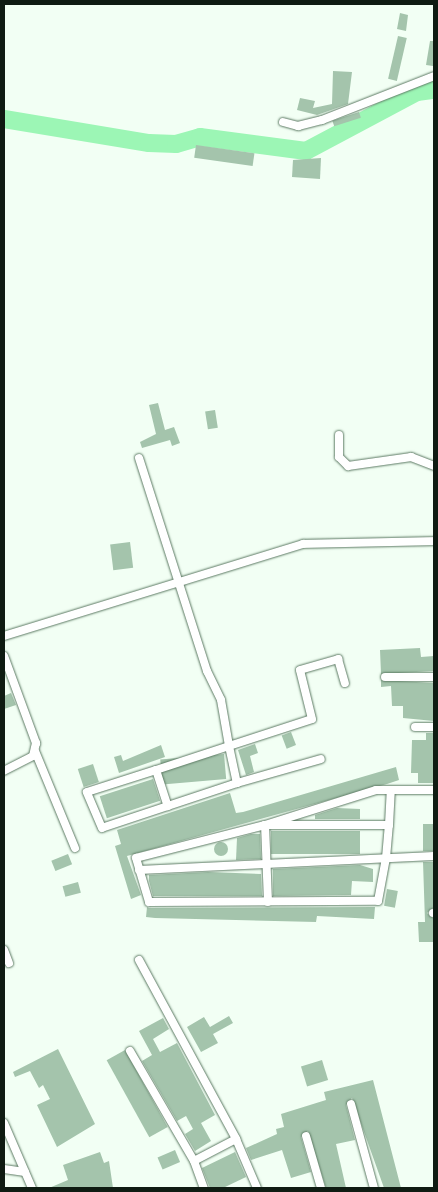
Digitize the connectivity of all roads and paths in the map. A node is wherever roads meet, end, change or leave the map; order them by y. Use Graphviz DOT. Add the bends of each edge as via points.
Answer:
graph roads {
  1 [pos="434,76"];
  2 [pos="283,122"];
  3 [pos="339,435"];
  4 [pos="139,458"];
  5 [pos="434,466"];
  6 [pos="434,541"];
  7 [pos="177,582"];
  8 [pos="4,636"];
  9 [pos="4,656"];
  10 [pos="434,676"];
  11 [pos="385,677"];
  12 [pos="345,683"];
  13 [pos="415,727"];
  14 [pos="434,727"];
  15 [pos="229,746"];
  16 [pos="35,751"];
  17 [pos="321,759"];
  18 [pos="156,770"];
  19 [pos="4,771"];
  20 [pos="237,783"];
  21 [pos="391,790"];
  22 [pos="434,790"];
  23 [pos="168,806"];
  24 [pos="265,825"];
  25 [pos="389,825"];
  26 [pos="75,848"];
  27 [pos="434,856"];
  28 [pos="386,858"];
  29 [pos="266,864"];
  30 [pos="139,870"];
  31 [pos="268,902"];
  32 [pos="4,950"];
  33 [pos="139,960"];
  34 [pos="10,962"];
  35 [pos="130,1051"];
  36 [pos="351,1104"];
  37 [pos="4,1123"];
  38 [pos="306,1136"];
  39 [pos="236,1139"];
  40 [pos="194,1162"];
  41 [pos="4,1169"];
  42 [pos="25,1172"];
  43 [pos="32,1188"];
  44 [pos="204,1188"];
  45 [pos="257,1188"];
  46 [pos="321,1188"];
  47 [pos="374,1188"];
  1 -- 2 [label="street" via="322,120 298,126"];
  3 -- 5 [label="street" via="339,456 348,466 411,457"];
  4 -- 7 [label="street"];
  6 -- 7 [label="street" via="303,544"];
  7 -- 8 [label="street"];
  7 -- 15 [label="street" via="221,700"];
  9 -- 16 [label="street" via="36,743"];
  10 -- 11 [label="street"];
  12 -- 15 [label="street" via="338,659 300,670 312,719"];
  13 -- 14 [label="street"];
  15 -- 18 [label="street"];
  15 -- 20 [label="street"];
  16 -- 19 [label="street"];
  16 -- 26 [label="street"];
  17 -- 20 [label="street"];
  18 -- 23 [label="street"];
  18 -- 23 [label="street" via="87,792 102,828"];
  20 -- 23 [label="street"];
  21 -- 22 [label="street"];
  21 -- 24 [label="street" via="376,790"];
  21 -- 25 [label="street"];
  24 -- 25 [label="street"];
  24 -- 29 [label="street"];
  24 -- 30 [label="street" via="136,858"];
  25 -- 28 [label="street"];
  27 -- 28 [label="street"];
  28 -- 29 [label="street"];
  28 -- 31 [label="street" via="378,901"];
  29 -- 30 [label="street"];
  29 -- 31 [label="street"];
  30 -- 31 [label="street" via="150,902"];
  32 -- 34 [label="street"];
  33 -- 39 [label="street"];
  35 -- 40 [label="street"];
  36 -- 47 [label="street"];
  37 -- 42 [label="street"];
  38 -- 46 [label="street"];
  39 -- 40 [label="street"];
  39 -- 45 [label="street"];
  40 -- 44 [label="street"];
  41 -- 42 [label="street"];
  42 -- 43 [label="street"];
}
